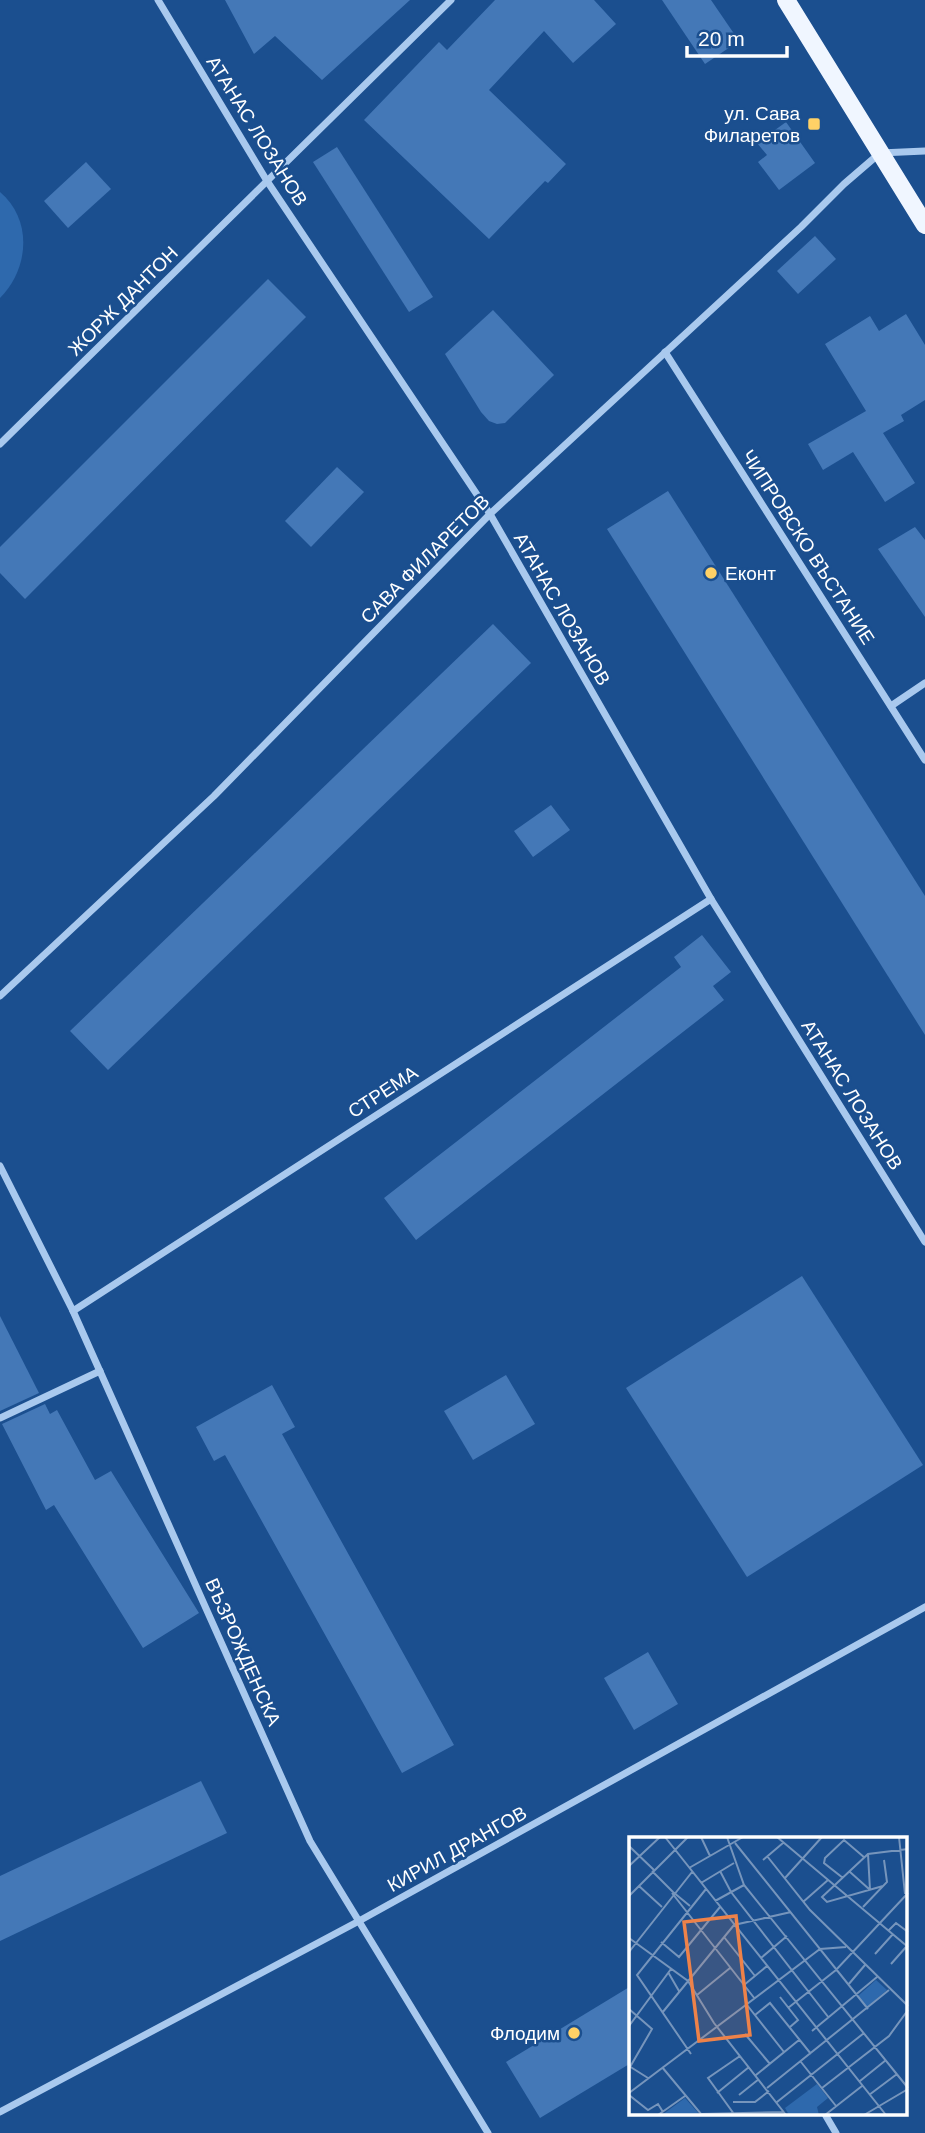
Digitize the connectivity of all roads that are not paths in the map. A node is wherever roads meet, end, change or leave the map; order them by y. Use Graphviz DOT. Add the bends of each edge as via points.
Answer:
graph roads {
  1 [pos="158,0"];
  2 [pos="451,0"];
  3 [pos="786,0"];
  4 [pos="925,151"];
  5 [pos="880,153"];
  6 [pos="267,181"];
  7 [pos="925,225"];
  8 [pos="665,352"];
  9 [pos="0,444"];
  10 [pos="490,514"];
  11 [pos="925,683"];
  12 [pos="891,706"];
  13 [pos="925,760"];
  14 [pos="711,899"];
  15 [pos="0,996"];
  16 [pos="0,1166"];
  17 [pos="925,1242"];
  18 [pos="72,1311"];
  19 [pos="100,1371"];
  20 [pos="0,1418"];
  21 [pos="925,1606"];
  22 [pos="359,1921"];
  23 [pos="0,2112"];
  24 [pos="826,2116"];
  25 [pos="488,2133"];
  26 [pos="836,2133"];
  1 -- 6 [label="street, АТАНАС ЛОЗАНОВ"];
  2 -- 6 [label="street, ЖОРЖ ДАНТОН"];
  3 -- 5 [label="main road"];
  4 -- 5 [label="street"];
  5 -- 7 [label="main road"];
  5 -- 8 [label="street, САВА ФИЛАРЕТОВ"];
  6 -- 9 [label="street, ЖОРЖ ДАНТОН"];
  6 -- 10 [label="street, АТАНАС ЛОЗАНОВ"];
  8 -- 10 [label="street, САВА ФИЛАРЕТОВ"];
  8 -- 12 [label="street, ЧИПРОВСКО ВЪСТАНИЕ"];
  10 -- 14 [label="street, АТАНАС ЛОЗАНОВ"];
  10 -- 15 [label="street, САВА ФИЛАРЕТОВ" via="214,796"];
  11 -- 12 [label="street"];
  12 -- 13 [label="street, ЧИПРОВСКО ВЪСТАНИЕ"];
  14 -- 17 [label="street, АТАНАС ЛОЗАНОВ"];
  14 -- 18 [label="street, СТРЕМА"];
  16 -- 18 [label="street, ВЪЗРОЖДЕНСКА"];
  18 -- 19 [label="street, ВЪЗРОЖДЕНСКА"];
  19 -- 20 [label="street"];
  19 -- 22 [label="street, ВЪЗРОЖДЕНСКА" via="310,1841"];
  21 -- 22 [label="street, КИРИЛ ДРАНГОВ"];
  22 -- 23 [label="street, КИРИЛ ДРАНГОВ"];
  22 -- 25 [label="street, ВЪЗРОЖДЕНСКА"];
  24 -- 26 [label="street"];
}
